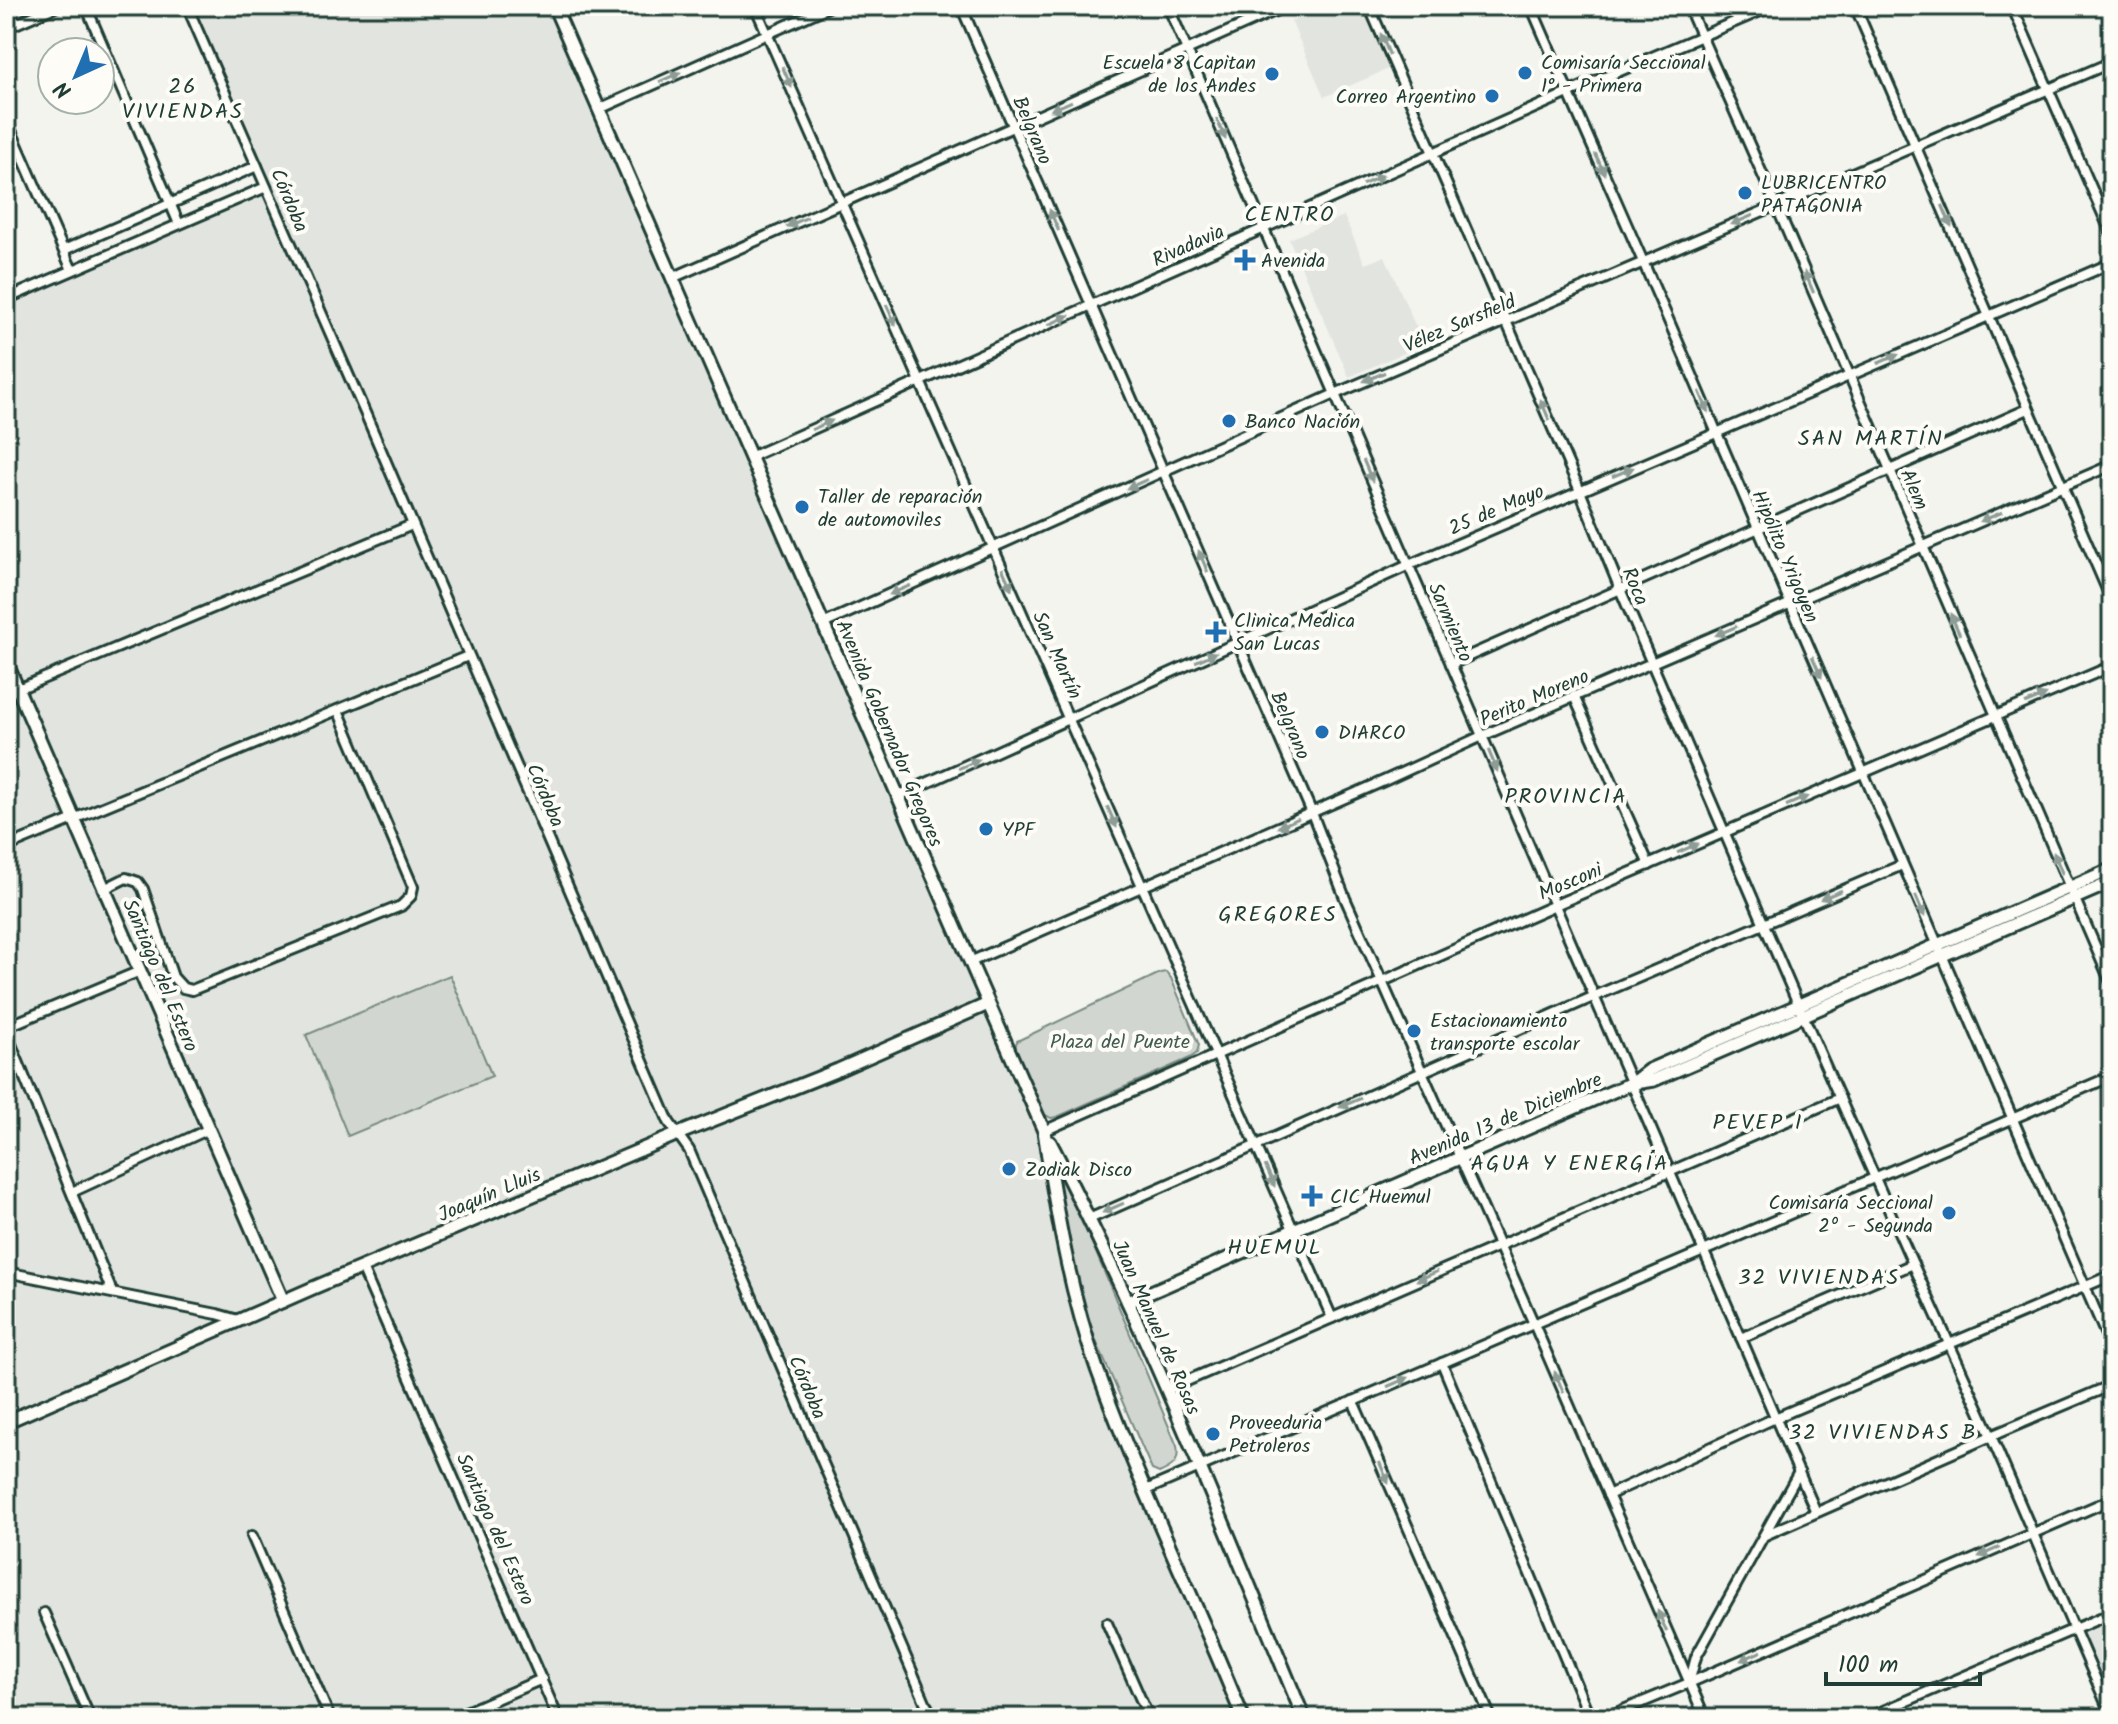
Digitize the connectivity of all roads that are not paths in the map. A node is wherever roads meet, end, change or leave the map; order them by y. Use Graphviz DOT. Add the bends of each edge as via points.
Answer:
graph roads {
  1 [pos="57,6"];
  2 [pos="86,6"];
  3 [pos="187,6"];
  4 [pos="554,6"];
  5 [pos="755,6"];
  6 [pos="830,6"];
  7 [pos="961,6"];
  8 [pos="1168,6"];
  9 [pos="1286,6"];
  10 [pos="1369,6"];
  11 [pos="1531,6"];
  12 [pos="1688,6"];
  13 [pos="1772,6"];
  14 [pos="1855,6"];
  15 [pos="2012,6"];
  16 [pos="6,28"];
  17 [pos="767,34"];
  18 [pos="1701,37"];
  19 [pos="1187,50"];
  20 [pos="2112,62"];
  21 [pos="2049,89"];
  22 [pos="1568,93"];
  23 [pos="599,109"];
  24 [pos="6,119"];
  25 [pos="1014,126"];
  26 [pos="1916,145"];
  27 [pos="1432,153"];
  28 [pos="257,166"];
  29 [pos="266,187"];
  30 [pos="170,203"];
  31 [pos="842,203"];
  32 [pos="1776,205"];
  33 [pos="179,224"];
  34 [pos="1264,228"];
  35 [pos="2112,235"];
  36 [pos="64,250"];
  37 [pos="1643,261"];
  38 [pos="2112,263"];
  39 [pos="72,270"];
  40 [pos="672,278"];
  41 [pos="6,299"];
  42 [pos="1091,305"];
  43 [pos="1990,315"];
  44 [pos="1506,320"];
  45 [pos="1850,376"];
  46 [pos="920,381"];
  47 [pos="1335,394"];
  48 [pos="2028,409"];
  49 [pos="1717,432"];
  50 [pos="750,457"];
  51 [pos="2112,465"];
  52 [pos="1890,471"];
  53 [pos="1164,472"];
  54 [pos="2062,486"];
  55 [pos="1580,491"];
  56 [pos="412,525"];
  57 [pos="1756,528"];
  58 [pos="1922,547"];
  59 [pos="994,548"];
  60 [pos="1409,565"];
  61 [pos="1620,589"];
  62 [pos="2112,601"];
  63 [pos="1789,603"];
  64 [pos="823,624"];
  65 [pos="1238,642"];
  66 [pos="468,656"];
  67 [pos="6,662"];
  68 [pos="1652,663"];
  69 [pos="1451,664"];
  70 [pos="2112,666"];
  71 [pos="12,692"];
  72 [pos="1574,696"];
  73 [pos="338,710"];
  74 [pos="1996,716"];
  75 [pos="1069,719"];
  76 [pos="1482,736"];
  77 [pos="1863,773"];
  78 [pos="898,796"];
  79 [pos="1312,813"];
  80 [pos="74,818"];
  81 [pos="1725,831"];
  82 [pos="6,847"];
  83 [pos="1649,865"];
  84 [pos="1902,865"];
  85 [pos="2112,869"];
  86 [pos="2112,882"];
  87 [pos="1143,887"];
  88 [pos="104,889"];
  89 [pos="2071,893"];
  90 [pos="1555,905"];
  91 [pos="1765,923"];
  92 [pos="1938,950"];
  93 [pos="970,962"];
  94 [pos="140,971"];
  95 [pos="1382,981"];
  96 [pos="2112,985"];
  97 [pos="1595,996"];
  98 [pos="988,1004"];
  99 [pos="1802,1011"];
  100 [pos="6,1029"];
  101 [pos="1216,1054"];
  102 [pos="1422,1072"];
  103 [pos="2112,1076"];
  104 [pos="1632,1083"];
  105 [pos="1840,1098"];
  106 [pos="2010,1120"];
  107 [pos="209,1129"];
  108 [pos="1044,1131"];
  109 [pos="678,1134"];
  110 [pos="1256,1144"];
  111 [pos="1459,1156"];
  112 [pos="1671,1172"];
  113 [pos="1875,1177"];
  114 [pos="72,1192"];
  115 [pos="1089,1219"];
  116 [pos="1293,1230"];
  117 [pos="1499,1245"];
  118 [pos="1704,1250"];
  119 [pos="1913,1264"];
  120 [pos="362,1268"];
  121 [pos="6,1272"];
  122 [pos="2112,1275"];
  123 [pos="2085,1286"];
  124 [pos="112,1292"];
  125 [pos="283,1301"];
  126 [pos="1128,1302"];
  127 [pos="1332,1318"];
  128 [pos="239,1321"];
  129 [pos="1534,1324"];
  130 [pos="1741,1338"];
  131 [pos="1949,1345"];
  132 [pos="2112,1349"];
  133 [pos="1442,1363"];
  134 [pos="2112,1385"];
  135 [pos="1166,1390"];
  136 [pos="1353,1401"];
  137 [pos="1775,1418"];
  138 [pos="6,1422"];
  139 [pos="1991,1436"];
  140 [pos="1200,1467"];
  141 [pos="1799,1472"];
  142 [pos="1146,1490"];
  143 [pos="1608,1495"];
  144 [pos="2112,1499"];
  145 [pos="1816,1512"];
  146 [pos="2033,1533"];
  147 [pos="1765,1535"];
  148 [pos="252,1536"];
  149 [pos="44,1613"];
  150 [pos="2112,1613"];
  151 [pos="1107,1623"];
  152 [pos="2074,1629"];
  153 [pos="542,1679"];
  154 [pos="1689,1683"];
  155 [pos="2112,1717"];
  156 [pos="90,1718"];
  157 [pos="330,1718"];
  158 [pos="452,1718"];
  159 [pos="558,1718"];
  160 [pos="932,1718"];
  161 [pos="1149,1718"];
  162 [pos="1243,1718"];
  163 [pos="1304,1718"];
  164 [pos="1491,1718"];
  165 [pos="1590,1718"];
  166 [pos="1604,1718"];
  167 [pos="1705,1718"];
  168 [pos="1867,1718"];
  1 -- 16 [label="street"];
  2 -- 30 [label="street"];
  3 -- 28 [label="street, Córdoba"];
  4 -- 23 [label="street, Avenida Gobernador Gregores"];
  5 -- 17 [label="street, San Martín"];
  6 -- 17 [label="street"];
  7 -- 25 [label="street, Belgrano"];
  8 -- 19 [label="street, Sarmiento"];
  9 -- 19 [label="street"];
  27 -- 10 [label="street, Roca, one-way"];
  11 -- 22 [label="street, Hipólito Yrigoyen"];
  12 -- 18 [label="street, Alem"];
  13 -- 18 [label="street, Rivadavia"];
  14 -- 26 [label="street"];
  15 -- 21 [label="street"];
  23 -- 17 [label="street, one-way"];
  17 -- 31 [label="street, San Martín, one-way"];
  18 -- 22 [label="street, Rivadavia"];
  18 -- 32 [label="street, Alem"];
  19 -- 25 [label="street, one-way"];
  19 -- 34 [label="street, Sarmiento, one-way"];
  20 -- 21 [label="street, Vélez Sarsfield"];
  21 -- 26 [label="street, Vélez Sarsfield"];
  21 -- 35 [label="street"];
  22 -- 27 [label="street, Rivadavia"];
  22 -- 37 [label="street, Hipólito Yrigoyen, one-way"];
  23 -- 40 [label="street, Avenida Gobernador Gregores"];
  24 -- 36 [label="street"];
  25 -- 31 [label="street"];
  42 -- 25 [label="street, Belgrano, one-way"];
  26 -- 32 [label="street, Vélez Sarsfield"];
  26 -- 43 [label="street, one-way"];
  34 -- 27 [label="street, Rivadavia, one-way"];
  27 -- 44 [label="street, Roca"];
  28 -- 29 [label="street, Córdoba"];
  28 -- 30 [label="street"];
  29 -- 33 [label="street"];
  29 -- 56 [label="street, Córdoba"];
  30 -- 33 [label="street"];
  30 -- 36 [label="street"];
  31 -- 40 [label="street, one-way"];
  31 -- 46 [label="street, San Martín, one-way"];
  32 -- 37 [label="street, Vélez Sarsfield, one-way"];
  45 -- 32 [label="street, Alem, one-way"];
  33 -- 39 [label="street"];
  34 -- 42 [label="street, Rivadavia"];
  34 -- 47 [label="street, Sarmiento"];
  36 -- 39 [label="street"];
  37 -- 44 [label="street, Vélez Sarsfield"];
  37 -- 49 [label="street, Hipólito Yrigoyen, one-way"];
  38 -- 43 [label="street, 25 de Mayo"];
  39 -- 41 [label="street"];
  40 -- 50 [label="street, Avenida Gobernador Gregores"];
  46 -- 42 [label="street, Rivadavia, one-way"];
  42 -- 53 [label="street, Belgrano"];
  45 -- 43 [label="street, 25 de Mayo, one-way"];
  43 -- 48 [label="street"];
  44 -- 47 [label="street, Vélez Sarsfield, one-way"];
  55 -- 44 [label="street, Roca, one-way"];
  45 -- 49 [label="street, 25 de Mayo"];
  45 -- 52 [label="street, Alem"];
  50 -- 46 [label="street, Rivadavia, one-way"];
  46 -- 59 [label="street, San Martín"];
  47 -- 53 [label="street, Vélez Sarsfield"];
  47 -- 60 [label="street, Sarmiento, one-way"];
  48 -- 52 [label="street"];
  48 -- 54 [label="street"];
  55 -- 49 [label="street, 25 de Mayo, one-way"];
  49 -- 57 [label="street, Hipólito Yrigoyen"];
  50 -- 64 [label="street, Avenida Gobernador Gregores"];
  51 -- 54 [label="street, Perito Moreno"];
  52 -- 57 [label="street"];
  52 -- 58 [label="street, Alem"];
  53 -- 59 [label="street, Vélez Sarsfield, one-way"];
  65 -- 53 [label="street, Belgrano, one-way"];
  54 -- 58 [label="street, Perito Moreno, one-way"];
  54 -- 62 [label="street"];
  55 -- 60 [label="street, 25 de Mayo"];
  55 -- 61 [label="street, Roca"];
  56 -- 66 [label="street, Córdoba"];
  56 -- 71 [label="street"];
  57 -- 61 [label="street"];
  57 -- 63 [label="street, Hipólito Yrigoyen"];
  58 -- 63 [label="street, Perito Moreno"];
  74 -- 58 [label="street, Alem, one-way"];
  59 -- 64 [label="street, Vélez Sarsfield, one-way"];
  59 -- 75 [label="street, San Martín, one-way"];
  60 -- 65 [label="street, 25 de Mayo"];
  60 -- 69 [label="street, Sarmiento"];
  61 -- 68 [label="street, Roca"];
  61 -- 69 [label="street"];
  63 -- 68 [label="street, Perito Moreno, one-way"];
  63 -- 77 [label="street, Hipólito Yrigoyen, one-way"];
  64 -- 78 [label="street, Avenida Gobernador Gregores"];
  75 -- 65 [label="street, 25 de Mayo, one-way"];
  65 -- 79 [label="street, Belgrano"];
  66 -- 73 [label="street"];
  66 -- 109 [label="street, Córdoba"];
  67 -- 71 [label="street, Santiago del Estero"];
  68 -- 72 [label="street, Perito Moreno"];
  68 -- 81 [label="street, Roca"];
  69 -- 76 [label="street, Sarmiento"];
  74 -- 70 [label="street, Mosconi, one-way"];
  71 -- 80 [label="street, Santiago del Estero"];
  72 -- 76 [label="street, Perito Moreno"];
  72 -- 83 [label="street"];
  73 -- 80 [label="street"];
  73 -- 88 [label="street" via="413,887 401,906 192,990 173,977 138,882 126,878"];
  74 -- 77 [label="street, Mosconi"];
  89 -- 74 [label="street, Alem, one-way"];
  78 -- 75 [label="street, 25 de Mayo, one-way"];
  75 -- 87 [label="street, San Martín, one-way"];
  76 -- 79 [label="street, Perito Moreno"];
  76 -- 90 [label="street, Sarmiento, one-way"];
  81 -- 77 [label="street, Mosconi, one-way"];
  77 -- 84 [label="street, Hipólito Yrigoyen"];
  78 -- 93 [label="street, Avenida Gobernador Gregores"];
  79 -- 87 [label="street, Perito Moreno, one-way"];
  79 -- 95 [label="street, Belgrano"];
  80 -- 82 [label="street"];
  80 -- 88 [label="street, Santiago del Estero"];
  83 -- 81 [label="street, Mosconi, one-way"];
  81 -- 91 [label="street, Roca"];
  83 -- 90 [label="street, Mosconi"];
  84 -- 91 [label="street, one-way"];
  84 -- 92 [label="street, Hipólito Yrigoyen, one-way"];
  85 -- 89 [label="street, Avenida 13 de Diciembre"];
  86 -- 89 [label="street, Avenida 13 de Diciembre"];
  87 -- 93 [label="street, Perito Moreno"];
  87 -- 101 [label="street, San Martín"];
  88 -- 94 [label="street, Santiago del Estero"];
  89 -- 92 [label="street, Avenida 13 de Diciembre"];
  89 -- 96 [label="street, Alem"];
  90 -- 95 [label="street, Mosconi"];
  90 -- 97 [label="street, Sarmiento"];
  91 -- 97 [label="street"];
  91 -- 99 [label="street, Roca"];
  92 -- 99 [label="street, Avenida 13 de Diciembre"];
  92 -- 106 [label="street, Hipólito Yrigoyen"];
  93 -- 98 [label="street, Avenida Gobernador Gregores"];
  94 -- 100 [label="street"];
  94 -- 107 [label="street, Santiago del Estero"];
  95 -- 101 [label="street, Mosconi"];
  95 -- 102 [label="street, Belgrano"];
  97 -- 102 [label="street"];
  97 -- 104 [label="street, Sarmiento"];
  98 -- 108 [label="street, Avenida Gobernador Gregores"];
  98 -- 109 [label="street, Joaquín Lluis"];
  99 -- 104 [label="street, Avenida 13 de Diciembre" via="1654,1080"];
  99 -- 105 [label="street, Roca"];
  100 -- 114 [label="street"];
  101 -- 108 [label="street, Mosconi"];
  101 -- 110 [label="street, San Martín"];
  102 -- 110 [label="street, one-way"];
  102 -- 111 [label="street, Belgrano"];
  103 -- 106 [label="street"];
  104 -- 111 [label="street, Avenida 13 de Diciembre"];
  104 -- 112 [label="street, Sarmiento"];
  105 -- 112 [label="street"];
  105 -- 113 [label="street, Roca"];
  106 -- 113 [label="street"];
  106 -- 123 [label="street, Hipólito Yrigoyen"];
  107 -- 114 [label="street"];
  107 -- 125 [label="street, Santiago del Estero"];
  108 -- 115 [label="street, Juan Manuel de Rosas"];
  108 -- 142 [label="street, Avenida Gobernador Gregores" via="1083,1323"];
  109 -- 120 [label="street, Joaquín Lluis"];
  109 -- 160 [label="street, Córdoba"];
  110 -- 115 [label="street, one-way"];
  110 -- 116 [label="street, San Martín, one-way"];
  111 -- 116 [label="street, Avenida 13 de Diciembre"];
  111 -- 117 [label="street, Belgrano"];
  112 -- 117 [label="street"];
  112 -- 118 [label="street, Sarmiento"];
  113 -- 118 [label="street"];
  113 -- 119 [label="street, Roca"];
  114 -- 124 [label="street"];
  115 -- 126 [label="street, Juan Manuel de Rosas"];
  116 -- 126 [label="street, Avenida 13 de Diciembre"];
  116 -- 127 [label="street, San Martín"];
  117 -- 127 [label="street, one-way"];
  117 -- 129 [label="street, Belgrano"];
  118 -- 129 [label="street"];
  118 -- 130 [label="street, Sarmiento"];
  119 -- 130 [label="street"];
  119 -- 131 [label="street, Roca"];
  120 -- 125 [label="street, Joaquín Lluis"];
  120 -- 153 [label="street, Santiago del Estero"];
  121 -- 124 [label="street"];
  122 -- 123 [label="street"];
  123 -- 131 [label="street"];
  123 -- 132 [label="street, Hipólito Yrigoyen"];
  124 -- 128 [label="street"];
  125 -- 128 [label="street, Joaquín Lluis"];
  126 -- 135 [label="street, Juan Manuel de Rosas"];
  127 -- 135 [label="street"];
  128 -- 138 [label="street, Joaquín Lluis"];
  129 -- 133 [label="street"];
  143 -- 129 [label="street, Belgrano, one-way"];
  130 -- 137 [label="street, Sarmiento"];
  131 -- 137 [label="street"];
  131 -- 139 [label="street, Roca"];
  136 -- 133 [label="street, one-way"];
  133 -- 165 [label="street"];
  134 -- 139 [label="street"];
  135 -- 140 [label="street, Juan Manuel de Rosas"];
  136 -- 140 [label="street"];
  136 -- 164 [label="street, one-way"];
  137 -- 141 [label="street, Sarmiento"];
  137 -- 143 [label="street"];
  139 -- 145 [label="street"];
  139 -- 146 [label="street, Roca"];
  140 -- 142 [label="street"];
  140 -- 163 [label="street, Juan Manuel de Rosas"];
  141 -- 145 [label="street, Sarmiento"];
  141 -- 147 [label="street"];
  142 -- 162 [label="street, Avenida Gobernador Gregores"];
  154 -- 143 [label="street, Belgrano, one-way"];
  144 -- 146 [label="street"];
  145 -- 147 [label="street"];
  146 -- 152 [label="street, Roca"];
  146 -- 154 [label="street, one-way"];
  147 -- 154 [label="street" via="1696,1657"];
  148 -- 157 [label="street"];
  149 -- 156 [label="street"];
  150 -- 152 [label="street"];
  151 -- 161 [label="street"];
  152 -- 155 [label="street, Roca"];
  152 -- 168 [label="street"];
  153 -- 158 [label="street"];
  153 -- 159 [label="street, Santiago del Estero"];
  154 -- 166 [label="street"];
  154 -- 167 [label="street, Belgrano"];
}
